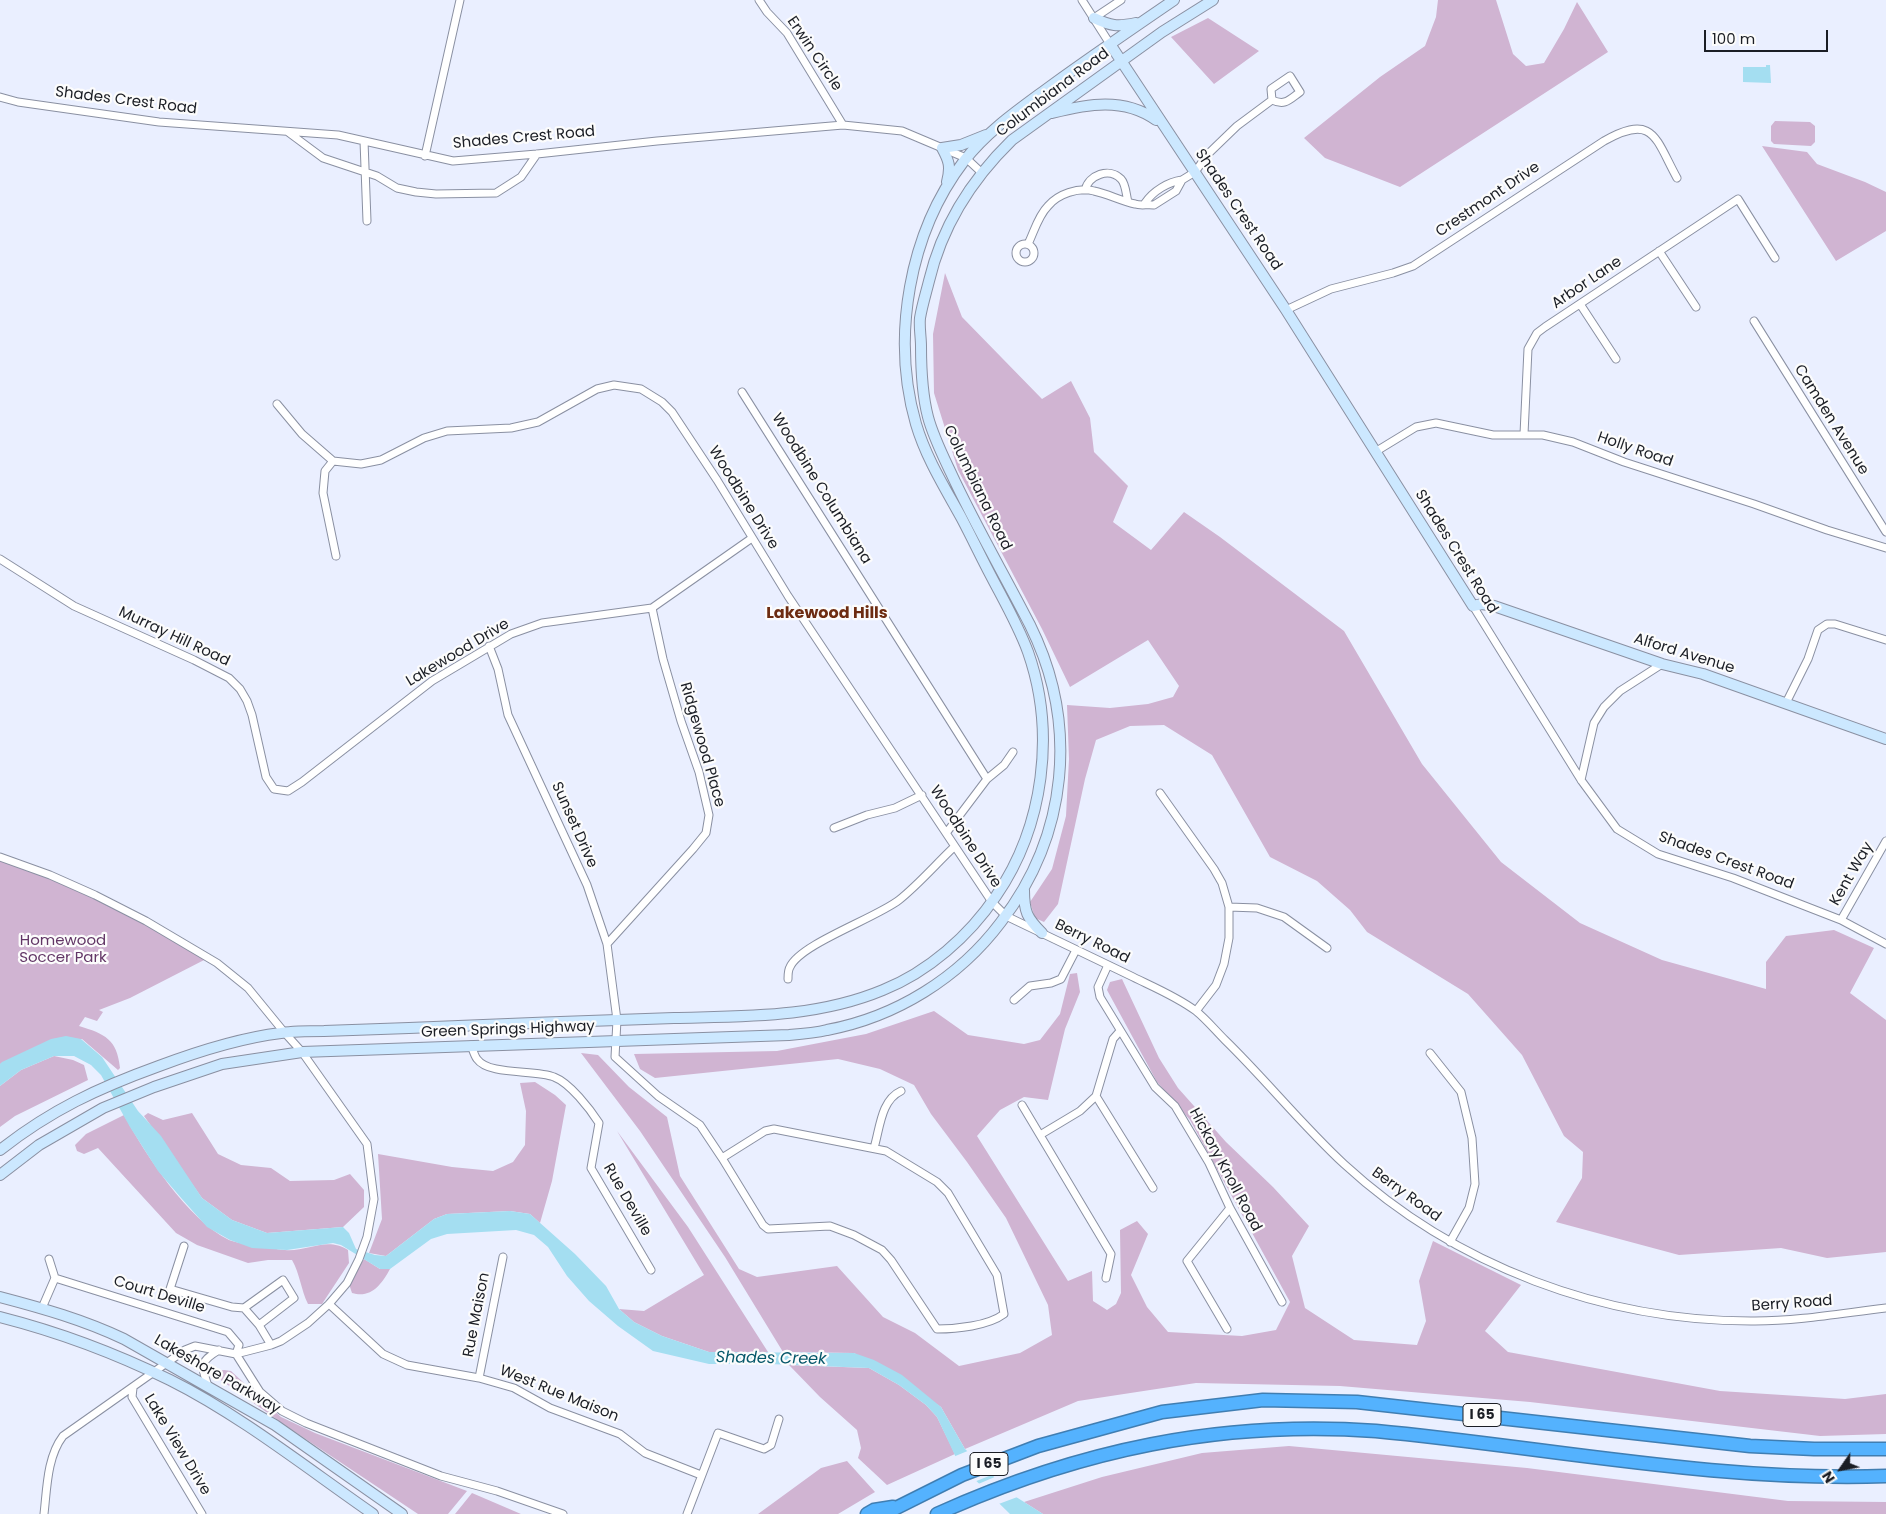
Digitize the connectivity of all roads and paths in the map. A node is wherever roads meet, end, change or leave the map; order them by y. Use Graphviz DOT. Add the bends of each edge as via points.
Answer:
graph roads {
  1 [pos="460,0"];
  2 [pos="759,0"];
  3 [pos="1082,0"];
  4 [pos="1121,0"];
  5 [pos="1174,0"];
  6 [pos="1213,0"];
  7 [pos="1197,4"];
  8 [pos="1094,18"];
  9 [pos="1144,20"];
  10 [pos="1110,44"];
  11 [pos="1121,61"];
  12 [pos="0,97"];
  13 [pos="1272,100"];
  14 [pos="1046,114"];
  15 [pos="1161,123"];
  16 [pos="843,125"];
  17 [pos="288,132"];
  18 [pos="990,134"];
  19 [pos="364,141"];
  20 [pos="942,148"];
  21 [pos="538,154"];
  22 [pos="425,156"];
  23 [pos="966,158"];
  24 [pos="365,172"];
  25 [pos="1195,172"];
  26 [pos="982,173"];
  27 [pos="1677,178"];
  28 [pos="946,187"];
  29 [pos="1085,190"];
  30 [pos="1128,202"];
  31 [pos="367,221"];
  32 [pos="1028,244"];
  33 [pos="1659,251"];
  34 [pos="1775,258"];
  35 [pos="1580,304"];
  36 [pos="1696,307"];
  37 [pos="1286,310"];
  38 [pos="1754,321"];
  39 [pos="1616,359"];
  40 [pos="742,392"];
  41 [pos="277,404"];
  42 [pos="1524,434"];
  43 [pos="1375,452"];
  44 [pos="333,461"];
  45 [pos="1886,532"];
  46 [pos="752,538"];
  47 [pos="1886,548"];
  48 [pos="336,556"];
  49 [pos="0,559"];
  50 [pos="1473,606"];
  51 [pos="652,608"];
  52 [pos="1030,625"];
  53 [pos="1019,630"];
  54 [pos="1886,640"];
  55 [pos="490,646"];
  56 [pos="1662,664"];
  57 [pos="1786,703"];
  58 [pos="1886,739"];
  59 [pos="350,744"];
  60 [pos="1013,752"];
  61 [pos="987,779"];
  62 [pos="1581,780"];
  63 [pos="1160,793"];
  64 [pos="922,795"];
  65 [pos="834,828"];
  66 [pos="947,832"];
  67 [pos="1886,841"];
  68 [pos="954,847"];
  69 [pos="0,857"];
  70 [pos="1024,890"];
  71 [pos="992,902"];
  72 [pos="1229,907"];
  73 [pos="1006,916"];
  74 [pos="1841,920"];
  75 [pos="1042,933"];
  76 [pos="607,944"];
  77 [pos="1886,944"];
  78 [pos="1327,948"];
  79 [pos="1076,950"];
  80 [pos="1108,965"];
  81 [pos="788,979"];
  82 [pos="1014,1000"];
  83 [pos="1196,1011"];
  84 [pos="617,1020"];
  85 [pos="1120,1031"];
  86 [pos="284,1032"];
  87 [pos="616,1042"];
  88 [pos="471,1045"];
  89 [pos="302,1052"];
  90 [pos="1430,1053"];
  91 [pos="902,1090"];
  92 [pos="1096,1096"];
  93 [pos="1022,1105"];
  94 [pos="1040,1135"];
  95 [pos="874,1148"];
  96 [pos="0,1150"];
  97 [pos="722,1158"];
  98 [pos="0,1175"];
  99 [pos="1153,1188"];
  100 [pos="1230,1208"];
  101 [pos="1450,1242"];
  102 [pos="184,1246"];
  103 [pos="503,1257"];
  104 [pos="49,1259"];
  105 [pos="651,1270"];
  106 [pos="55,1278"];
  107 [pos="1106,1278"];
  108 [pos="0,1297"];
  109 [pos="1282,1302"];
  110 [pos="329,1304"];
  111 [pos="42,1308"];
  112 [pos="244,1308"];
  113 [pos="1886,1308"];
  114 [pos="0,1317"];
  115 [pos="259,1325"];
  116 [pos="1228,1329"];
  117 [pos="271,1344"];
  118 [pos="219,1350"];
  119 [pos="236,1354"];
  120 [pos="166,1362"];
  121 [pos="153,1373"];
  122 [pos="479,1378"];
  123 [pos="208,1386"];
  124 [pos="133,1388"];
  125 [pos="779,1419"];
  126 [pos="1886,1449"];
  127 [pos="701,1475"];
  128 [pos="1886,1476"];
  129 [pos="875,1513"];
  130 [pos="44,1514"];
  131 [pos="202,1514"];
  132 [pos="372,1514"];
  133 [pos="402,1514"];
  134 [pos="563,1514"];
  135 [pos="687,1514"];
  136 [pos="937,1514"];
  1 -- 22 [label="street"];
  2 -- 16 [label="street, Erwin Circle" via="787,33"];
  3 -- 8 [label="street"];
  4 -- 8 [label="street"];
  5 -- 9 [label="main road, Columbiana Road"];
  6 -- 7 [label="main road, Columbiana Road"];
  7 -- 11 [label="main road, Columbiana Road"];
  8 -- 9 [label="main road" via="1120,27"];
  8 -- 10 [label="street"];
  9 -- 10 [label="main road, Columbiana Road"];
  10 -- 11 [label="main road, Shades Crest Road"];
  10 -- 18 [label="main road, Columbiana Road"];
  11 -- 14 [label="main road, Columbiana Road"];
  11 -- 15 [label="main road, Shades Crest Road"];
  12 -- 17 [label="street, Shades Crest Road" via="159,122"];
  13 -- 13 [label="street" via="1271,89 1290,76 1300,92 1286,102"];
  13 -- 25 [label="street" via="1237,126 1208,154"];
  14 -- 15 [label="main road" via="1087,105 1119,105 1138,109"];
  14 -- 26 [label="main road, Columbiana Road" via="1012,140"];
  15 -- 25 [label="main road, Shades Crest Road"];
  16 -- 20 [label="street, Shades Crest Road" via="902,131"];
  16 -- 21 [label="street, Shades Crest Road"];
  17 -- 19 [label="street, Shades Crest Road" via="338,135"];
  17 -- 24 [label="street" via="323,158"];
  18 -- 20 [label="main road"];
  18 -- 23 [label="main road, Columbiana Road"];
  19 -- 22 [label="street, Shades Crest Road"];
  19 -- 24 [label="street"];
  20 -- 23 [label="street, Shades Crest Road"];
  20 -- 28 [label="main road" via="950,169"];
  21 -- 22 [label="street, Shades Crest Road" via="453,161"];
  21 -- 24 [label="street" via="521,177 496,193 416,192 398,188"];
  23 -- 26 [label="street, Shades Crest Road"];
  23 -- 28 [label="main road, Columbiana Road"];
  24 -- 31 [label="street"];
  25 -- 30 [label="street" via="1182,180 1176,191 1154,205"];
  25 -- 37 [label="main road, Shades Crest Road"];
  26 -- 52 [label="main road, Columbiana Road" via="959,205 934,259 920,319 921,380 928,418 946,462"];
  27 -- 37 [label="street, Crestmont Drive" via="1649,132 1641,128 1627,130 1604,140 1413,266 1331,289"];
  28 -- 53 [label="main road, Columbiana Road" via="916,259 906,310 906,373 916,425 930,461"];
  29 -- 30 [label="street"];
  29 -- 30 [label="street" via="1097,175 1114,175 1122,179"];
  29 -- 32 [label="street" via="1067,193 1048,205"];
  33 -- 34 [label="street, Arbor Lane" via="1738,199"];
  33 -- 35 [label="street, Arbor Lane"];
  33 -- 36 [label="street"];
  35 -- 39 [label="street"];
  35 -- 42 [label="street, Arbor Lane" via="1537,333 1528,349"];
  37 -- 43 [label="main road, Shades Crest Road"];
  38 -- 45 [label="street, Camden Avenue"];
  40 -- 61 [label="street, Woodbine Columbiana"];
  41 -- 44 [label="street" via="302,434"];
  42 -- 43 [label="street, Holly Road" via="1493,435 1436,423 1416,427"];
  42 -- 47 [label="street, Holly Road" via="1566,440"];
  43 -- 50 [label="main road, Shades Crest Road"];
  44 -- 46 [label="street, Woodbine Drive" via="361,464 381,460 424,438 447,431 512,428 538,422 597,389 614,385 641,389 672,412"];
  44 -- 48 [label="street" via="325,471 323,493"];
  46 -- 51 [label="street, Lakewood Drive"];
  46 -- 64 [label="street, Woodbine Drive" via="875,729"];
  49 -- 59 [label="street, Murray Hill Road" via="74,606 229,678 247,701 266,777 274,789 288,791"];
  50 -- 56 [label="main road, Alford Avenue" via="1494,606"];
  50 -- 62 [label="street, Shades Crest Road"];
  51 -- 55 [label="street, Lakewood Drive" via="542,623"];
  51 -- 76 [label="street, Ridgewood Place" via="663,659 699,772 709,815 706,833"];
  52 -- 53 [label="main road"];
  52 -- 70 [label="main road, Columbiana Road" via="1053,690 1060,760 1052,821 1041,855"];
  53 -- 71 [label="main road, Columbiana Road" via="1040,700 1041,772 1024,842 1010,874"];
  54 -- 57 [label="street" via="1835,624 1822,626"];
  55 -- 59 [label="street, Lakewood Drive" via="432,681"];
  55 -- 76 [label="street, Sunset Drive" via="508,715 586,885"];
  56 -- 57 [label="main road, Alford Avenue" via="1703,674"];
  56 -- 62 [label="street" via="1620,691 1604,707 1594,723"];
  57 -- 58 [label="main road, Alford Avenue"];
  60 -- 61 [label="street" via="1004,765"];
  61 -- 66 [label="street"];
  62 -- 74 [label="street, Shades Crest Road" via="1617,829 1658,854 1733,878"];
  63 -- 72 [label="street" via="1214,869"];
  64 -- 65 [label="street" via="895,808"];
  64 -- 66 [label="street, Woodbine Drive"];
  66 -- 68 [label="street, Woodbine Drive"];
  67 -- 74 [label="street, Kent Way"];
  68 -- 71 [label="street, Woodbine Drive"];
  68 -- 81 [label="street" via="882,912 820,942 798,957 790,967"];
  69 -- 86 [label="street" via="95,895 217,963 248,988"];
  70 -- 73 [label="main road, Columbiana Road"];
  70 -- 75 [label="main road" via="1026,914"];
  71 -- 73 [label="street, Berry Road"];
  71 -- 84 [label="main road, Green Springs Highway" via="946,951 917,973 883,990 826,1008 758,1017"];
  72 -- 78 [label="street" via="1257,908 1284,917"];
  72 -- 83 [label="street" via="1229,938 1224,964 1216,985"];
  73 -- 75 [label="street, Berry Road"];
  73 -- 87 [label="main road, Green Springs Highway" via="954,972 909,1002 865,1020 789,1035"];
  74 -- 77 [label="street, Shades Crest Road"];
  75 -- 79 [label="street, Berry Road"];
  76 -- 84 [label="street, Sunset Drive"];
  79 -- 80 [label="street, Berry Road"];
  79 -- 82 [label="street" via="1061,979 1030,986"];
  80 -- 83 [label="street, Berry Road"];
  80 -- 85 [label="street, Hickory Knoll Road" via="1099,982 1098,992"];
  83 -- 101 [label="street, Berry Road" via="1352,1171 1402,1211"];
  84 -- 86 [label="main road, Green Springs Highway"];
  84 -- 87 [label="street, Sunset Drive"];
  85 -- 92 [label="street" via="1113,1038"];
  85 -- 100 [label="street, Hickory Knoll Road" via="1155,1087 1175,1106 1209,1162"];
  86 -- 89 [label="street"];
  86 -- 96 [label="main road, Green Springs Highway" via="214,1046 90,1093 26,1129"];
  87 -- 88 [label="main road, Green Springs Highway"];
  87 -- 97 [label="street, Sunset Drive" via="615,1057 658,1096 700,1125"];
  88 -- 89 [label="main road, Green Springs Highway"];
  88 -- 105 [label="street, Rue Deville" via="478,1061 493,1069 552,1076 563,1081 593,1114 599,1123 591,1168"];
  89 -- 98 [label="main road, Green Springs Highway" via="222,1064 107,1106 39,1145"];
  89 -- 110 [label="street" via="367,1144 374,1198 367,1237 356,1267"];
  90 -- 101 [label="street" via="1461,1092 1472,1138 1475,1184 1469,1208"];
  91 -- 95 [label="street" via="886,1102"];
  92 -- 94 [label="street" via="1080,1111"];
  92 -- 99 [label="street"];
  93 -- 94 [label="street"];
  94 -- 107 [label="street" via="1111,1254"];
  95 -- 97 [label="street" via="774,1129 765,1131"];
  95 -- 97 [label="street" via="886,1151 937,1182 948,1193 997,1275 1004,1314 996,1320 937,1329 882,1250 830,1226 768,1229 763,1226"];
  100 -- 109 [label="street, Hickory Knoll Road"];
  100 -- 116 [label="street" via="1187,1261"];
  101 -- 113 [label="street, Berry Road" via="1539,1283 1589,1300 1652,1313 1754,1321"];
  102 -- 112 [label="street" via="170,1289 232,1308"];
  103 -- 122 [label="street, Rue Maison"];
  104 -- 106 [label="street"];
  106 -- 111 [label="street"];
  106 -- 119 [label="street, Court Deville" via="228,1332 239,1345"];
  108 -- 111 [label="main road, Lakeshore Parkway"];
  110 -- 117 [label="street" via="308,1323"];
  110 -- 122 [label="street, West Rue Maison" via="383,1354 406,1365"];
  111 -- 120 [label="main road, Lakeshore Parkway" via="107,1331"];
  112 -- 115 [label="street"];
  112 -- 115 [label="street" via="283,1280 294,1298"];
  114 -- 121 [label="main road, Lakeshore Parkway" via="71,1337"];
  115 -- 117 [label="street"];
  117 -- 119 [label="street"];
  118 -- 119 [label="street"];
  118 -- 120 [label="street" via="195,1346"];
  118 -- 123 [label="street" via="203,1363"];
  119 -- 134 [label="street" via="260,1392 282,1411 306,1423 441,1476"];
  120 -- 121 [label="street"];
  120 -- 123 [label="main road, Lakeshore Parkway"];
  121 -- 124 [label="street"];
  121 -- 132 [label="main road, Lakeshore Parkway" via="236,1419"];
  122 -- 127 [label="street, West Rue Maison" via="514,1388 550,1408 620,1434 645,1453"];
  123 -- 133 [label="main road, Lakeshore Parkway" via="276,1425"];
  124 -- 130 [label="street" via="64,1436 56,1446"];
  124 -- 131 [label="street, Lake View Drive" via="132,1397"];
  125 -- 127 [label="street" via="771,1445 764,1449 718,1433"];
  126 -- 129 [label="highway, I 65" via="1750,1446 1357,1402 1254,1402 1162,1412 1081,1433 993,1462 901,1506"];
  127 -- 135 [label="street"];
  128 -- 136 [label="highway, I 65" via="1732,1472 1415,1434 1350,1429 1276,1429 1219,1433 1104,1454 1030,1476"];
}
